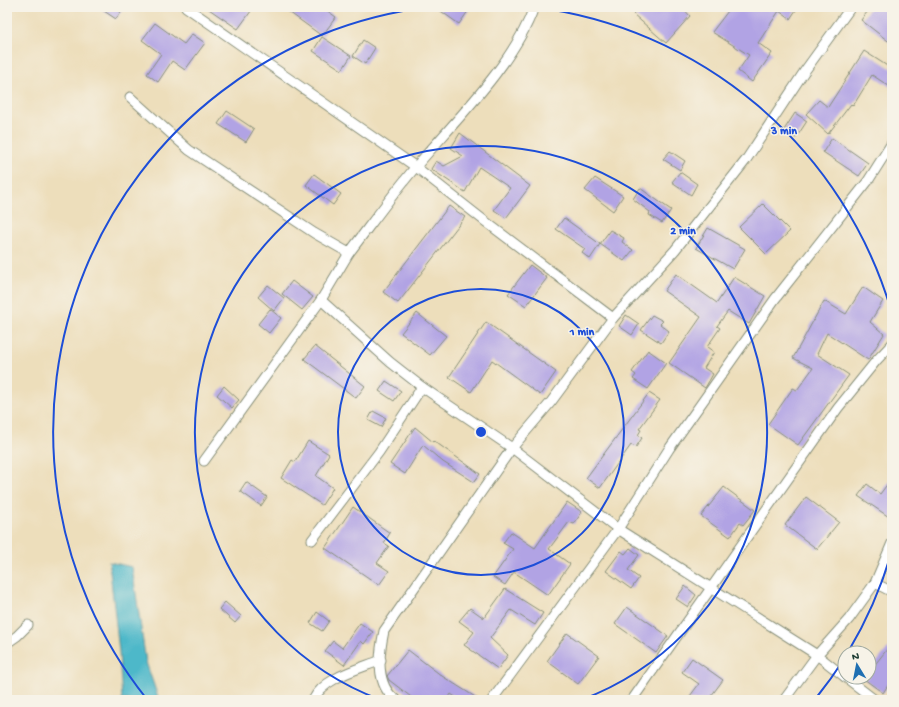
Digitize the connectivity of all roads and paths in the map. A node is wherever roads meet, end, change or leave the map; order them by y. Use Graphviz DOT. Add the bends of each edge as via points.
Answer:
graph roads {
  1 [pos="534,7"];
  2 [pos="851,7"];
  3 [pos="193,9"];
  4 [pos="130,97"];
  5 [pos="892,143"];
  6 [pos="416,166"];
  7 [pos="349,253"];
  8 [pos="321,300"];
  9 [pos="613,318"];
  10 [pos="892,344"];
  11 [pos="422,387"];
  12 [pos="512,448"];
  13 [pos="204,461"];
  14 [pos="618,529"];
  15 [pos="312,540"];
  16 [pos="892,543"];
  17 [pos="875,582"];
  18 [pos="711,587"];
  19 [pos="892,591"];
  20 [pos="28,625"];
  21 [pos="7,642"];
  22 [pos="817,655"];
  23 [pos="381,660"];
  24 [pos="837,671"];
  25 [pos="855,685"];
  26 [pos="313,700"];
  27 [pos="396,700"];
  28 [pos="492,700"];
  29 [pos="632,700"];
  30 [pos="784,700"];
  31 [pos="875,700"];
  1 -- 6 [label="street" via="522,36 494,75"];
  2 -- 9 [label="street" via="746,160 675,250"];
  3 -- 6 [label="street"];
  4 -- 7 [label="street" via="189,150 314,233"];
  5 -- 14 [label="street" via="868,181 775,299 669,450"];
  6 -- 7 [label="street"];
  6 -- 9 [label="street"];
  7 -- 8 [label="street"];
  8 -- 11 [label="street"];
  8 -- 13 [label="street"];
  9 -- 12 [label="street" via="551,402"];
  10 -- 18 [label="street" via="838,408"];
  11 -- 12 [label="street"];
  11 -- 15 [label="street" via="379,452"];
  12 -- 14 [label="street"];
  12 -- 23 [label="street" via="384,631"];
  14 -- 18 [label="street"];
  14 -- 28 [label="street"];
  16 -- 17 [label="street"];
  17 -- 19 [label="street"];
  17 -- 22 [label="street" via="849,619"];
  18 -- 22 [label="street"];
  18 -- 29 [label="street"];
  20 -- 21 [label="street"];
  22 -- 24 [label="street"];
  22 -- 30 [label="street"];
  23 -- 26 [label="street" via="334,680 322,688"];
  23 -- 27 [label="street" via="384,688"];
  25 -- 31 [label="street"];
}
